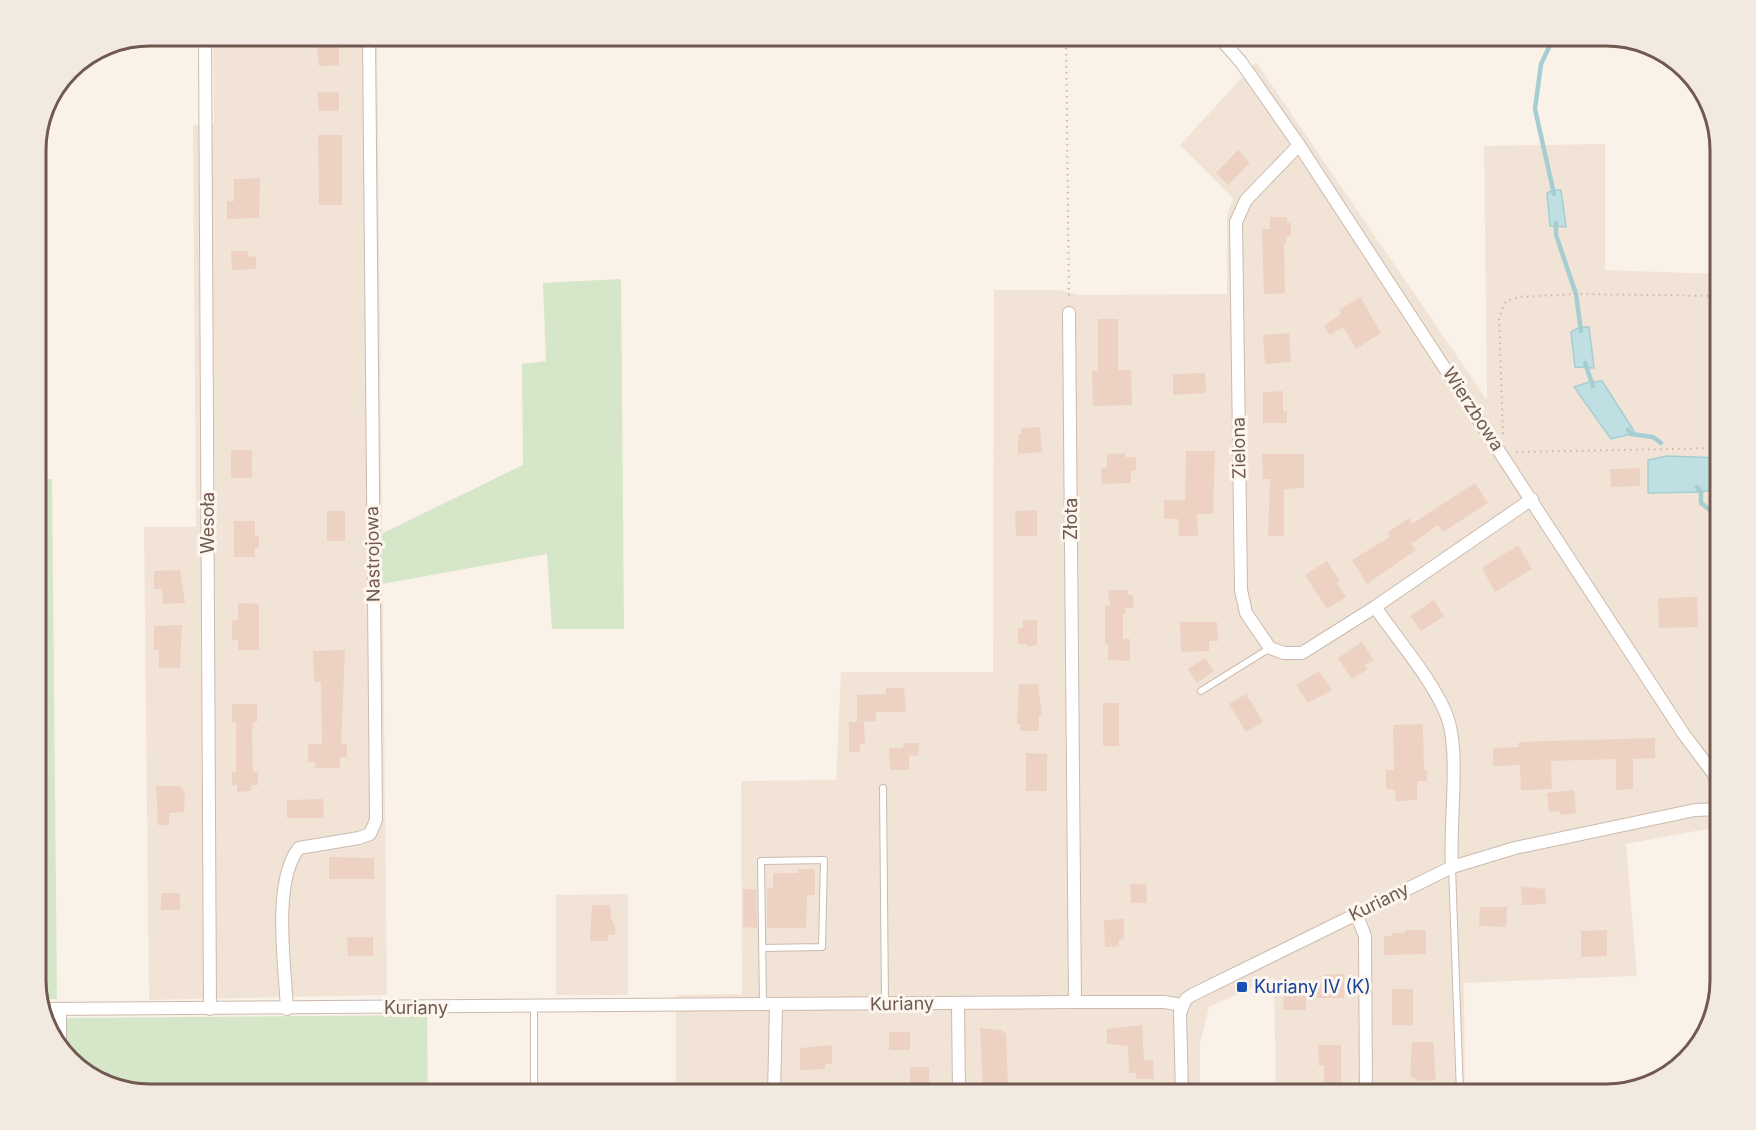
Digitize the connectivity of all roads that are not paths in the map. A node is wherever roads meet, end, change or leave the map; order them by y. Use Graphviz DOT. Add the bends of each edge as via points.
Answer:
graph roads {
  1 [pos="205,46"];
  2 [pos="369,46"];
  3 [pos="1227,46"];
  4 [pos="1299,145"];
  5 [pos="1069,313"];
  6 [pos="1532,499"];
  7 [pos="1375,607"];
  8 [pos="1270,648"];
  9 [pos="1201,691"];
  10 [pos="1710,773"];
  11 [pos="883,788"];
  12 [pos="1710,809"];
  13 [pos="1452,867"];
  14 [pos="1356,913"];
  15 [pos="762,948"];
  16 [pos="1075,1002"];
  17 [pos="958,1003"];
  18 [pos="885,1004"];
  19 [pos="769,1005"];
  20 [pos="1182,1005"];
  21 [pos="534,1007"];
  22 [pos="210,1008"];
  23 [pos="51,1009"];
  24 [pos="60,1009"];
  25 [pos="287,1009"];
  26 [pos="60,1032"];
  27 [pos="534,1084"];
  28 [pos="773,1084"];
  29 [pos="959,1084"];
  30 [pos="1182,1084"];
  31 [pos="1366,1084"];
  32 [pos="1460,1084"];
  1 -- 22 [label="street, Wesoła"];
  2 -- 25 [label="street, Nastrojowa" via="376,820 370,834 299,848 292,856 282,887"];
  3 -- 4 [label="street, Wierzbowa"];
  4 -- 6 [label="street, Wierzbowa"];
  4 -- 8 [label="street, Zielona" via="1246,201 1236,222 1241,590 1246,613"];
  5 -- 16 [label="street, Złota"];
  6 -- 7 [label="street"];
  6 -- 10 [label="street, Wierzbowa"];
  7 -- 8 [label="street" via="1302,653"];
  7 -- 13 [label="street" via="1440,701 1449,721 1453,746"];
  8 -- 9 [label="lane"];
  11 -- 18 [label="lane"];
  12 -- 13 [label="street, Kuriany" via="1515,848"];
  13 -- 14 [label="street, Kuriany"];
  13 -- 32 [label="lane"];
  14 -- 20 [label="street, Kuriany" via="1192,995"];
  14 -- 31 [label="street" via="1365,936"];
  15 -- 15 [label="lane" via="761,861 824,860 822,947"];
  15 -- 19 [label="lane"];
  16 -- 17 [label="street, Kuriany"];
  16 -- 20 [label="street, Kuriany"];
  17 -- 18 [label="street, Kuriany"];
  17 -- 29 [label="street"];
  18 -- 19 [label="street, Kuriany"];
  19 -- 21 [label="street, Kuriany"];
  19 -- 28 [label="street"];
  20 -- 30 [label="street"];
  21 -- 25 [label="street, Kuriany"];
  21 -- 27 [label="lane"];
  22 -- 24 [label="street, Kuriany"];
  22 -- 25 [label="street, Kuriany"];
  23 -- 24 [label="street, Kuriany"];
  24 -- 26 [label="street"];
}
